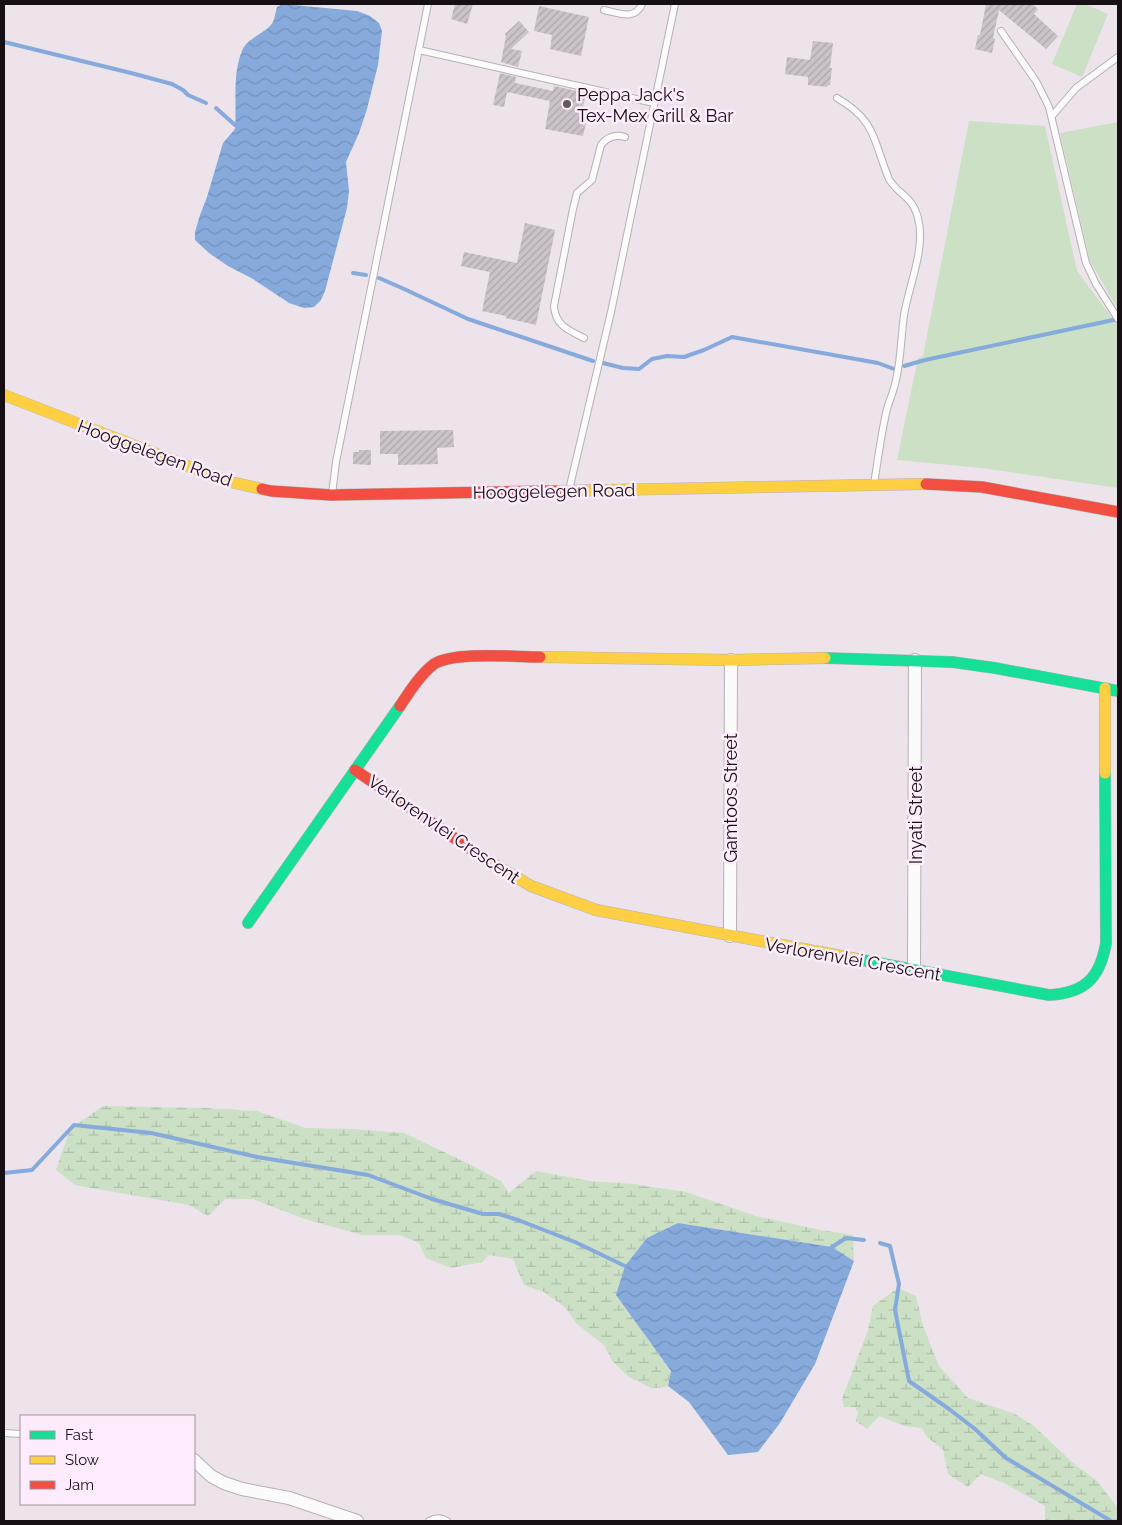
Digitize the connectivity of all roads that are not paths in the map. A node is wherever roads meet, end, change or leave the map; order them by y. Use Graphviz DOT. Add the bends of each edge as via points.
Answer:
graph roads {
  1 [pos="428,4"];
  2 [pos="642,4"];
  3 [pos="675,4"];
  4 [pos="604,10"];
  5 [pos="1001,30"];
  6 [pos="419,50"];
  7 [pos="1118,57"];
  8 [pos="837,98"];
  9 [pos="654,103"];
  10 [pos="1052,116"];
  11 [pos="625,137"];
  12 [pos="1118,319"];
  13 [pos="584,338"];
  14 [pos="4,396"];
  15 [pos="874,485"];
  16 [pos="568,491"];
  17 [pos="332,495"];
  18 [pos="1118,512"];
  19 [pos="731,660"];
  20 [pos="915,660"];
  21 [pos="1105,688"];
  22 [pos="1118,691"];
  23 [pos="355,770"];
  24 [pos="248,923"];
  25 [pos="730,936"];
  26 [pos="914,970"];
  27 [pos="4,1433"];
  28 [pos="20,1434"];
  29 [pos="195,1461"];
  30 [pos="358,1521"];
  31 [pos="429,1521"];
  32 [pos="447,1521"];
  1 -- 6 [label="lane"];
  2 -- 4 [label="lane" via="638,11 629,15"];
  3 -- 9 [label="lane"];
  5 -- 10 [label="lane" via="1036,80"];
  6 -- 9 [label="lane"];
  6 -- 17 [label="lane"];
  7 -- 10 [label="lane" via="1076,88"];
  8 -- 15 [label="lane" via="865,119 889,179 915,209 920,233 904,315 897,379 881,436"];
  9 -- 16 [label="lane"];
  10 -- 12 [label="lane" via="1086,263"];
  11 -- 13 [label="lane" via="614,136 601,145 592,180 577,193 573,209 554,311 561,326"];
  14 -- 17 [label="street, Hooggelegen Road" via="226,480 271,491"];
  15 -- 16 [label="street, Hooggelegen Road"];
  15 -- 18 [label="street, Hooggelegen Road" via="982,487"];
  16 -- 17 [label="street, Hooggelegen Road"];
  19 -- 20 [label="street, Verlorenvlei Crescent"];
  19 -- 23 [label="street, Verlorenvlei Crescent" via="448,657 430,666 419,679"];
  19 -- 25 [label="street, Gamtoos Street"];
  20 -- 21 [label="street, Verlorenvlei Crescent" via="995,668"];
  20 -- 26 [label="street, Inyati Street"];
  21 -- 22 [label="street, Verlorenvlei Crescent"];
  21 -- 26 [label="street, Verlorenvlei Crescent" via="1106,943 1096,974 1070,994 1049,995"];
  23 -- 24 [label="street, Verlorenvlei Crescent"];
  23 -- 25 [label="street, Verlorenvlei Crescent" via="490,863 531,886 596,910"];
  25 -- 26 [label="street, Verlorenvlei Crescent"];
  27 -- 28 [label="lane"];
  29 -- 30 [label="street" via="211,1476 242,1490 289,1498"];
  31 -- 32 [label="lane" via="437,1518"];
}
